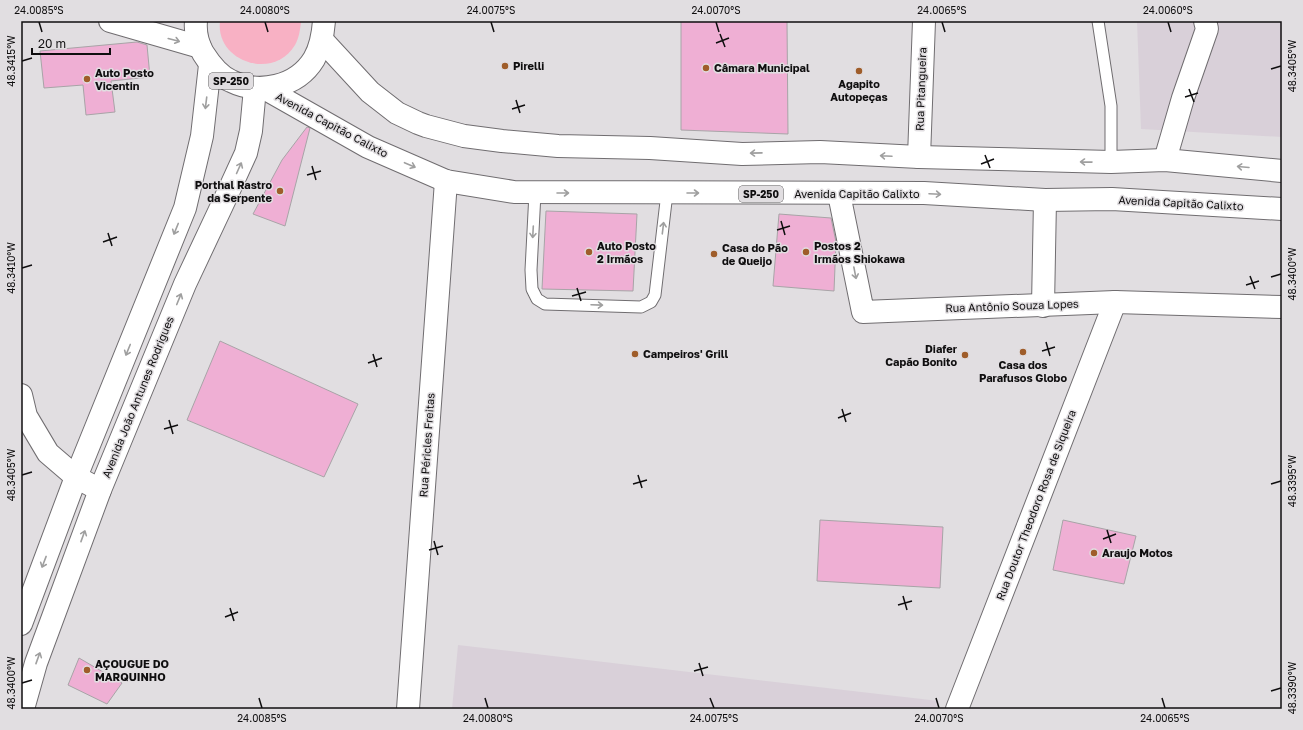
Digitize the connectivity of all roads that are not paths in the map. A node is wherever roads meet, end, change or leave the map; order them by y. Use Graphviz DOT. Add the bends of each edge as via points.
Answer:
graph roads {
  1 [pos="110,21"];
  2 [pos="196,21"];
  3 [pos="924,21"];
  4 [pos="1098,21"];
  5 [pos="1205,21"];
  6 [pos="323,31"];
  7 [pos="205,56"];
  8 [pos="259,88"];
  9 [pos="919,157"];
  10 [pos="1165,160"];
  11 [pos="1111,162"];
  12 [pos="1282,170"];
  13 [pos="446,181"];
  14 [pos="535,193"];
  15 [pos="667,193"];
  16 [pos="839,194"];
  17 [pos="1044,200"];
  18 [pos="1282,209"];
  19 [pos="1115,302"];
  20 [pos="1043,306"];
  21 [pos="1282,307"];
  22 [pos="21,394"];
  23 [pos="76,477"];
  24 [pos="100,490"];
  25 [pos="21,624"];
  26 [pos="23,709"];
  27 [pos="408,709"];
  28 [pos="957,709"];
  1 -- 7 [label="street, SP-250, one-way"];
  2 -- 7 [label="street, SP-250" via="195,27"];
  3 -- 9 [label="street, Rua Pitangueira"];
  4 -- 11 [label="lane" via="1112,106"];
  5 -- 10 [label="street" via="1207,29 1182,98"];
  6 -- 8 [label="street, SP-250" via="314,59 301,74 284,84"];
  9 -- 6 [label="street, SP-250, one-way" via="820,152 742,154 558,146 464,136 418,123 397,113 370,92"];
  7 -- 8 [label="street, SP-250" via="230,81"];
  7 -- 23 [label="street, SP-250, one-way" via="202,136 185,208"];
  8 -- 13 [label="street, Avenida Capitão Calixto / SP-250, one-way" via="368,147"];
  24 -- 8 [label="street, Avenida João Antunes Rodrigues / SP-250, one-way" via="185,284 246,153"];
  11 -- 9 [label="street, SP-250, one-way"];
  10 -- 11 [label="street, SP-250"];
  12 -- 10 [label="street, SP-250, one-way"];
  13 -- 14 [label="street, Avenida Capitão Calixto / SP-250"];
  13 -- 27 [label="street, Rua Péricles Freitas"];
  14 -- 15 [label="street, Avenida Capitão Calixto / SP-250, one-way"];
  14 -- 15 [label="lane, one-way" via="531,270 532,289 537,299 545,304 641,306 651,302 655,295"];
  15 -- 16 [label="street, Avenida Capitão Calixto / SP-250, one-way"];
  16 -- 17 [label="street, Avenida Capitão Calixto / SP-250, one-way" via="924,193"];
  16 -- 20 [label="street, Rua Antônio Souza Lopes, one-way" via="862,312"];
  17 -- 18 [label="street, Avenida Capitão Calixto / SP-250" via="1112,199"];
  17 -- 20 [label="street"];
  19 -- 20 [label="street, Rua Antônio Souza Lopes"];
  19 -- 21 [label="street, Rua Antônio Souza Lopes"];
  19 -- 28 [label="street, Rua Doutor Theodoro Rosa de Siqueira"];
  22 -- 23 [label="street" via="26,416 48,453"];
  23 -- 24 [label="street"];
  23 -- 25 [label="street, SP-250, one-way"];
  26 -- 24 [label="street, Avenida João Antunes Rodrigues / SP-250, one-way" via="36,663"];
}
